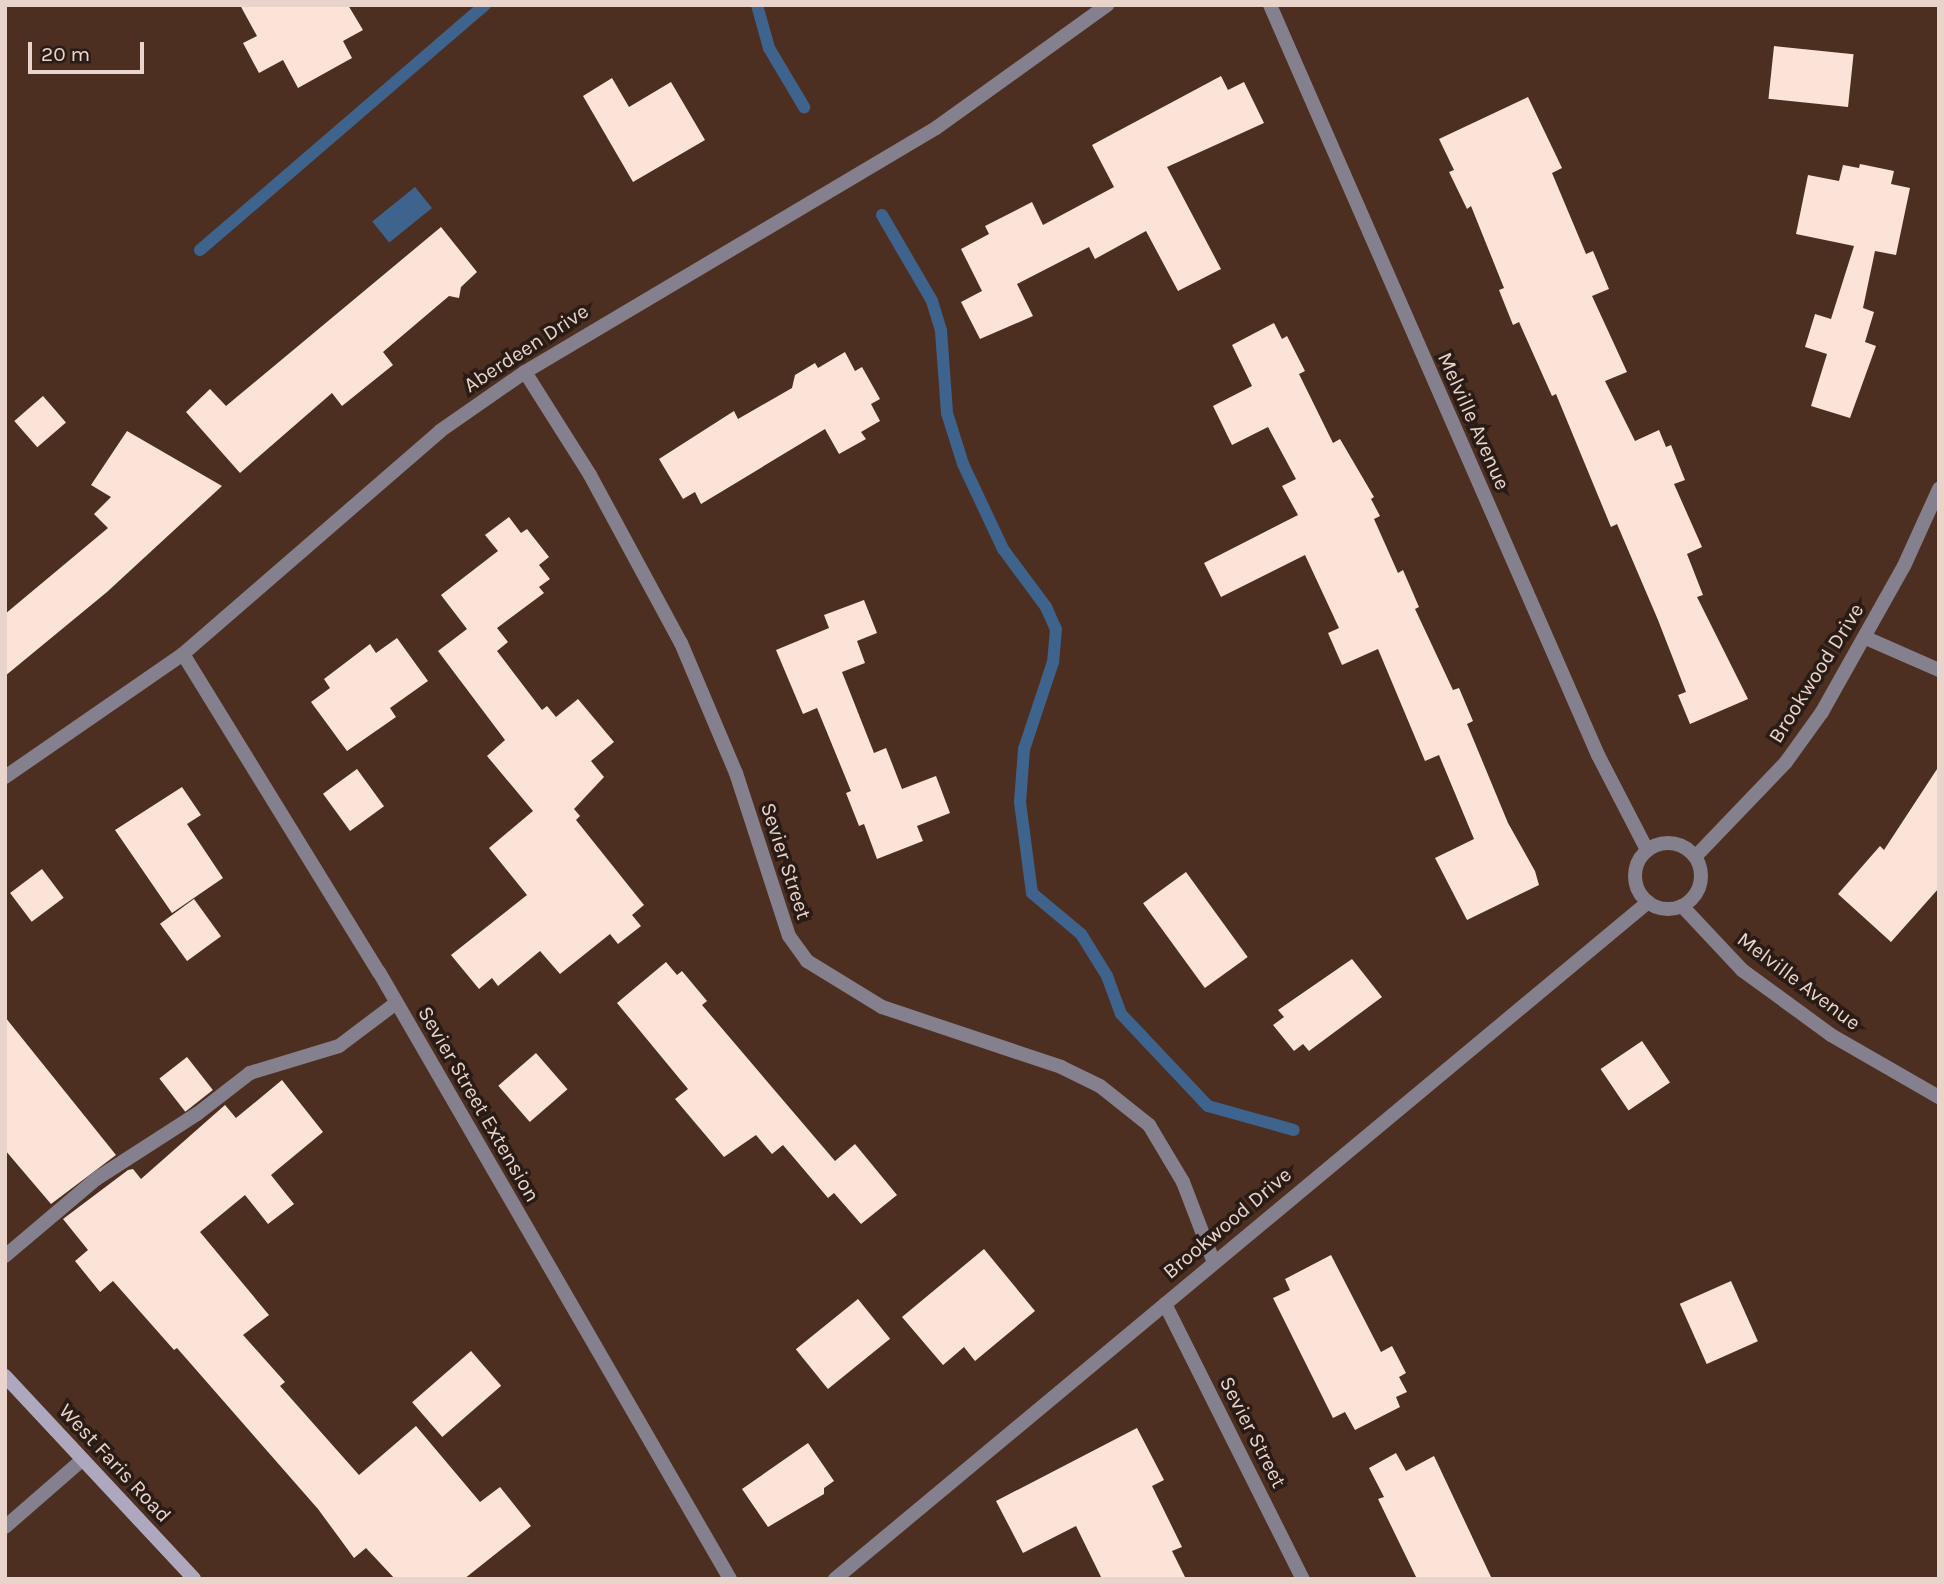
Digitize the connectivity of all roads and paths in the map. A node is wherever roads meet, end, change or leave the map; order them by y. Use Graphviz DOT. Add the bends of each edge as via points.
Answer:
graph roads {
  1 [pos="1107,5"];
  2 [pos="1270,5"];
  3 [pos="525,372"];
  4 [pos="1939,489"];
  5 [pos="1866,638"];
  6 [pos="183,654"];
  7 [pos="1939,670"];
  8 [pos="5,777"];
  9 [pos="1647,850"];
  10 [pos="1696,856"];
  11 [pos="1648,902"];
  12 [pos="1682,906"];
  13 [pos="396,1003"];
  14 [pos="1939,1097"];
  15 [pos="5,1256"];
  16 [pos="1213,1260"];
  17 [pos="1165,1304"];
  18 [pos="5,1376"];
  19 [pos="82,1460"];
  20 [pos="5,1527"];
  21 [pos="194,1579"];
  22 [pos="730,1579"];
  23 [pos="835,1579"];
  24 [pos="1303,1579"];
  1 -- 3 [label="street, Aberdeen Drive" via="936,128"];
  2 -- 9 [label="street, Melville Avenue" via="1598,755"];
  3 -- 6 [label="street, Aberdeen Drive" via="440,431"];
  3 -- 16 [label="street, Sevier Street" via="590,475 681,643 736,774 789,936 807,961 882,1007 1061,1067 1100,1086 1149,1125 1183,1182"];
  4 -- 5 [label="street, Brookwood Drive"];
  5 -- 7 [label="street"];
  5 -- 10 [label="street, Brookwood Drive" via="1786,762"];
  6 -- 8 [label="street, Aberdeen Drive"];
  6 -- 13 [label="street, Sevier Street Extension"];
  9 -- 10 [label="street" via="1672,843"];
  9 -- 11 [label="street" via="1635,874"];
  10 -- 12 [label="street" via="1698,890"];
  11 -- 12 [label="street" via="1668,909"];
  11 -- 16 [label="street, Brookwood Drive"];
  12 -- 14 [label="street, Melville Avenue" via="1753,978 1831,1035"];
  13 -- 15 [label="street" via="339,1046 250,1073 197,1114 96,1179"];
  13 -- 22 [label="street, Sevier Street Extension"];
  16 -- 17 [label="street, Brookwood Drive"];
  17 -- 23 [label="street, Brookwood Drive"];
  17 -- 24 [label="street, Sevier Street"];
  18 -- 19 [label="main road, West Faris Road"];
  19 -- 20 [label="street"];
  19 -- 21 [label="main road, West Faris Road"];
}
